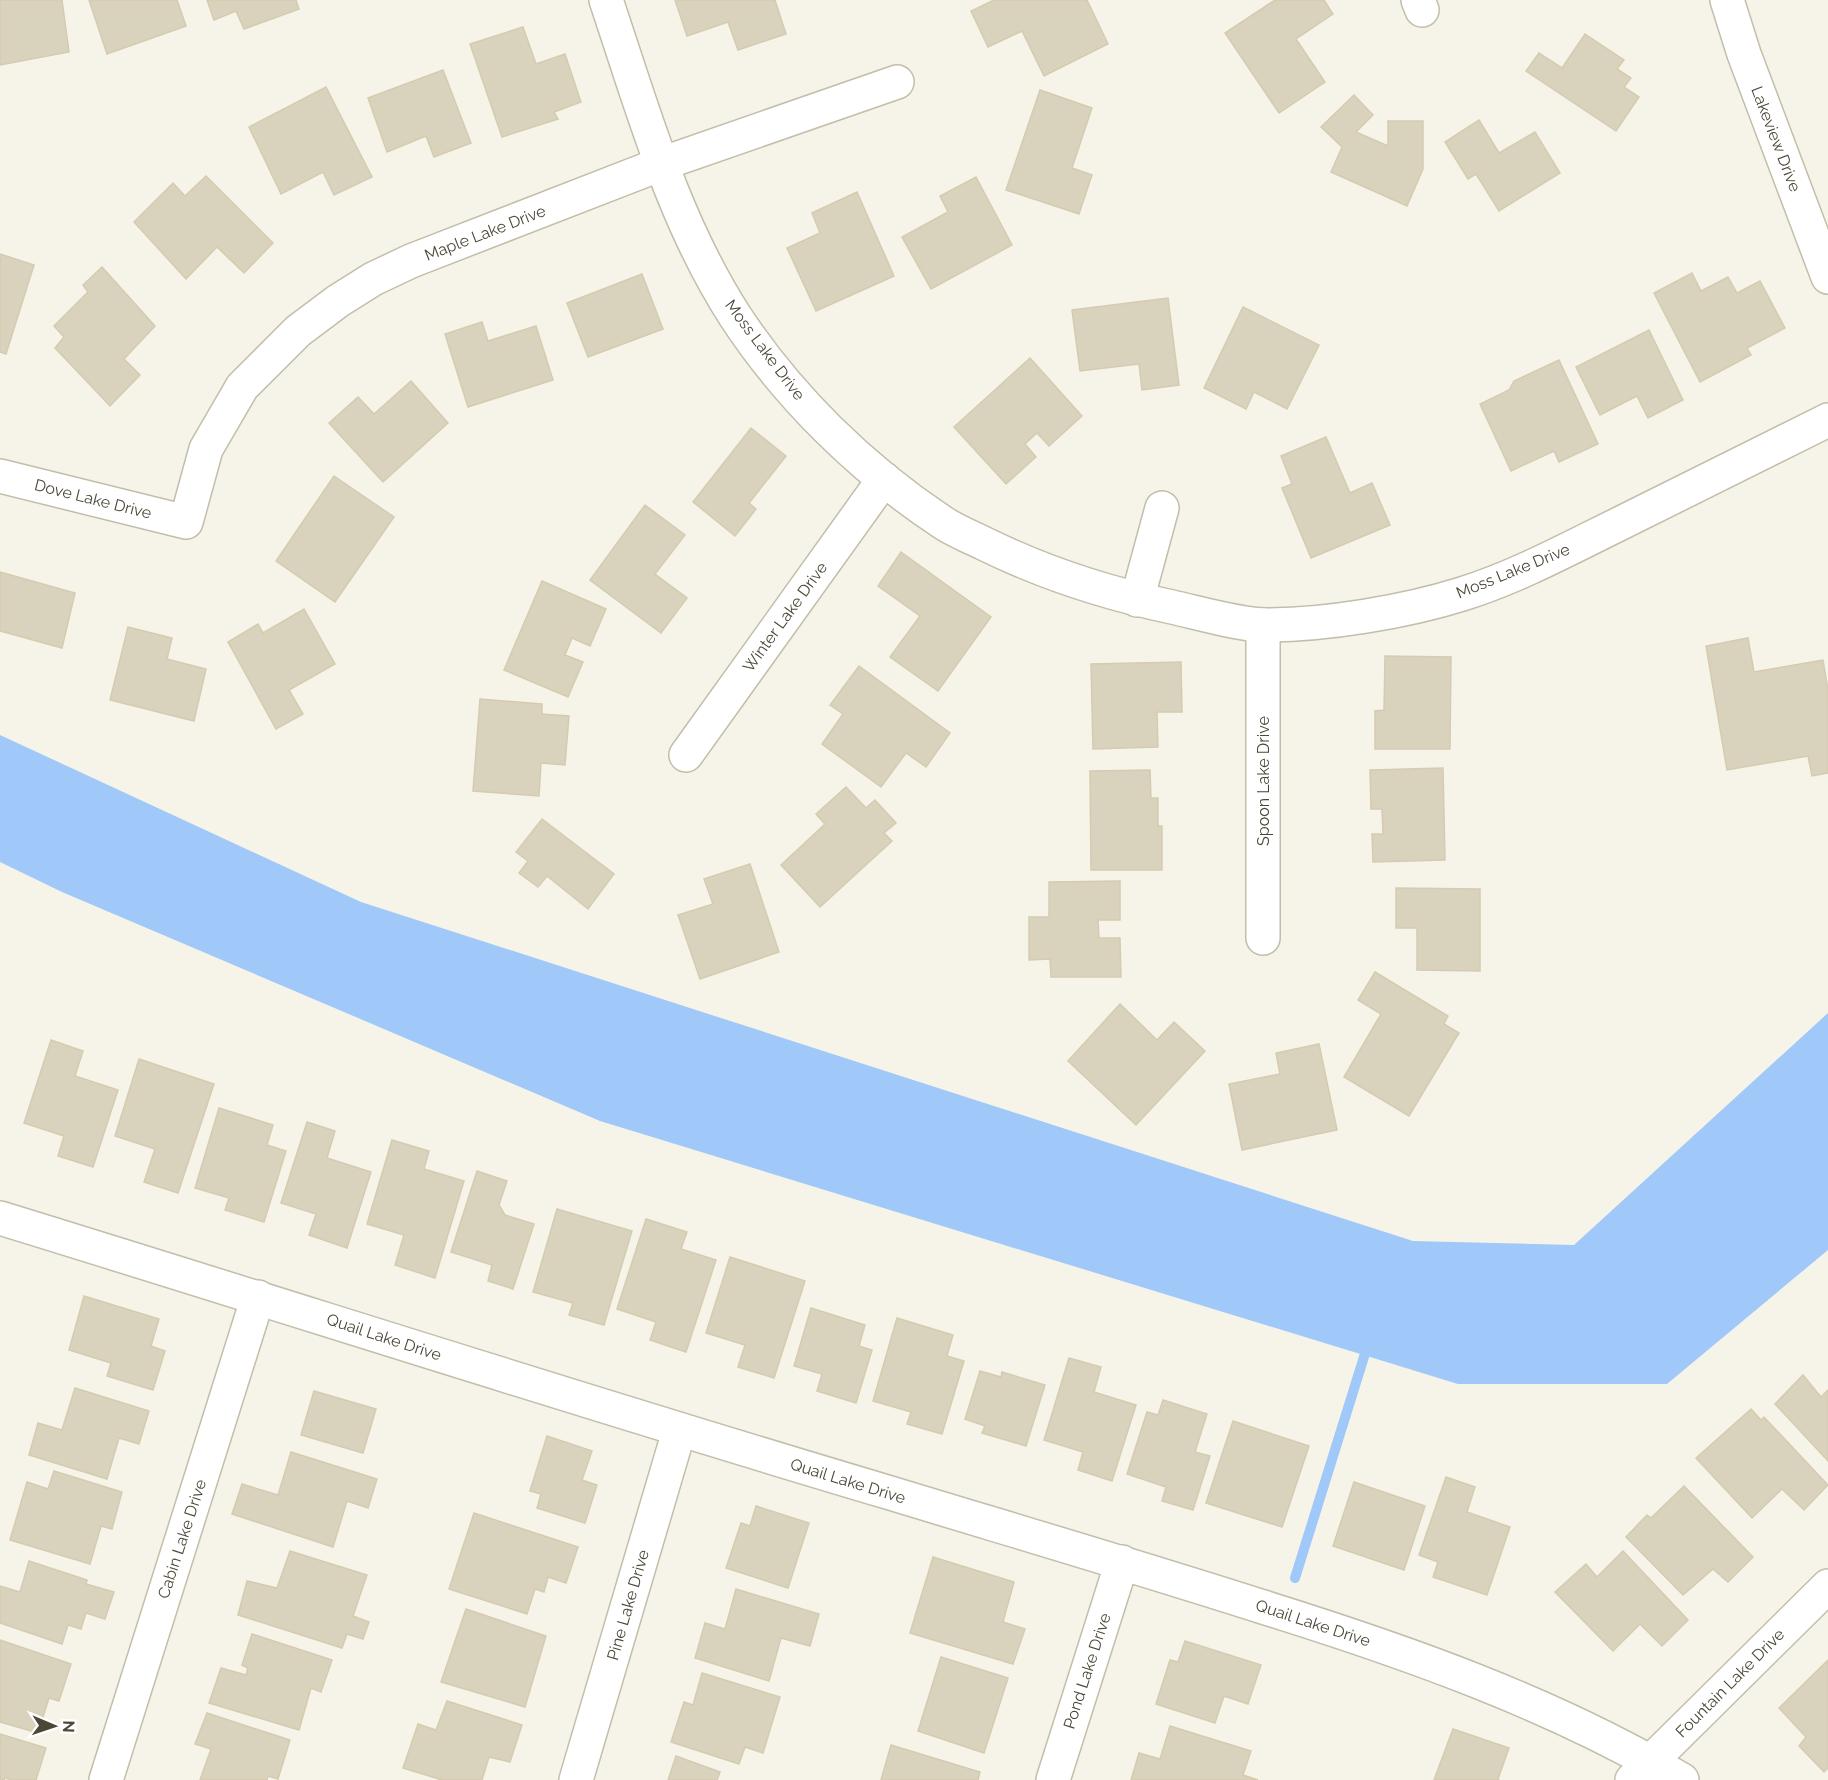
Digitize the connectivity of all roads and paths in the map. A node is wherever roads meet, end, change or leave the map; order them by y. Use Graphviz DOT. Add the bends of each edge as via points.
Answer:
graph roads {
  1 [pos="606,0"];
  2 [pos="1727,0"];
  3 [pos="897,82"];
  4 [pos="661,164"];
  5 [pos="1828,277"];
  6 [pos="1828,420"];
  7 [pos="0,476"];
  8 [pos="884,479"];
  9 [pos="1162,508"];
  10 [pos="186,522"];
  11 [pos="1137,600"];
  12 [pos="1263,625"];
  13 [pos="686,755"];
  14 [pos="1263,938"];
  15 [pos="0,1218"];
  16 [pos="258,1297"];
  17 [pos="679,1431"];
  18 [pos="1122,1562"];
  19 [pos="1828,1586"];
  20 [pos="1641,1771"];
  21 [pos="106,1780"];
  22 [pos="576,1780"];
  23 [pos="1053,1780"];
  24 [pos="1682,1780"];
  1 -- 4 [label="street, Moss Lake Drive"];
  2 -- 5 [label="street, Lakeview Drive"];
  3 -- 4 [label="street, Maple Lake Drive"];
  4 -- 8 [label="street, Moss Lake Drive" via="698,249 735,315 784,382"];
  4 -- 10 [label="street, Maple Lake Drive" via="411,261 373,279 298,331 242,387 206,449"];
  6 -- 12 [label="street, Moss Lake Drive" via="1540,563 1463,594 1327,621"];
  7 -- 10 [label="street, Dove Lake Drive"];
  8 -- 11 [label="street, Moss Lake Drive" via="945,524 1012,557 1084,586"];
  8 -- 13 [label="street, Winter Lake Drive"];
  9 -- 11 [label="street"];
  11 -- 12 [label="street, Moss Lake Drive"];
  12 -- 14 [label="street, Spoon Lake Drive"];
  15 -- 16 [label="street, Quail Lake Drive"];
  16 -- 17 [label="street, Quail Lake Drive"];
  16 -- 21 [label="street, Cabin Lake Drive"];
  17 -- 18 [label="street, Quail Lake Drive"];
  17 -- 22 [label="street, Pine Lake Drive"];
  18 -- 20 [label="street, Quail Lake Drive" via="1434,1663 1601,1735"];
  18 -- 23 [label="street, Pond Lake Drive"];
  19 -- 20 [label="street, Fountain Lake Drive"];
  20 -- 24 [label="street, Quail Lake Drive"];
}
